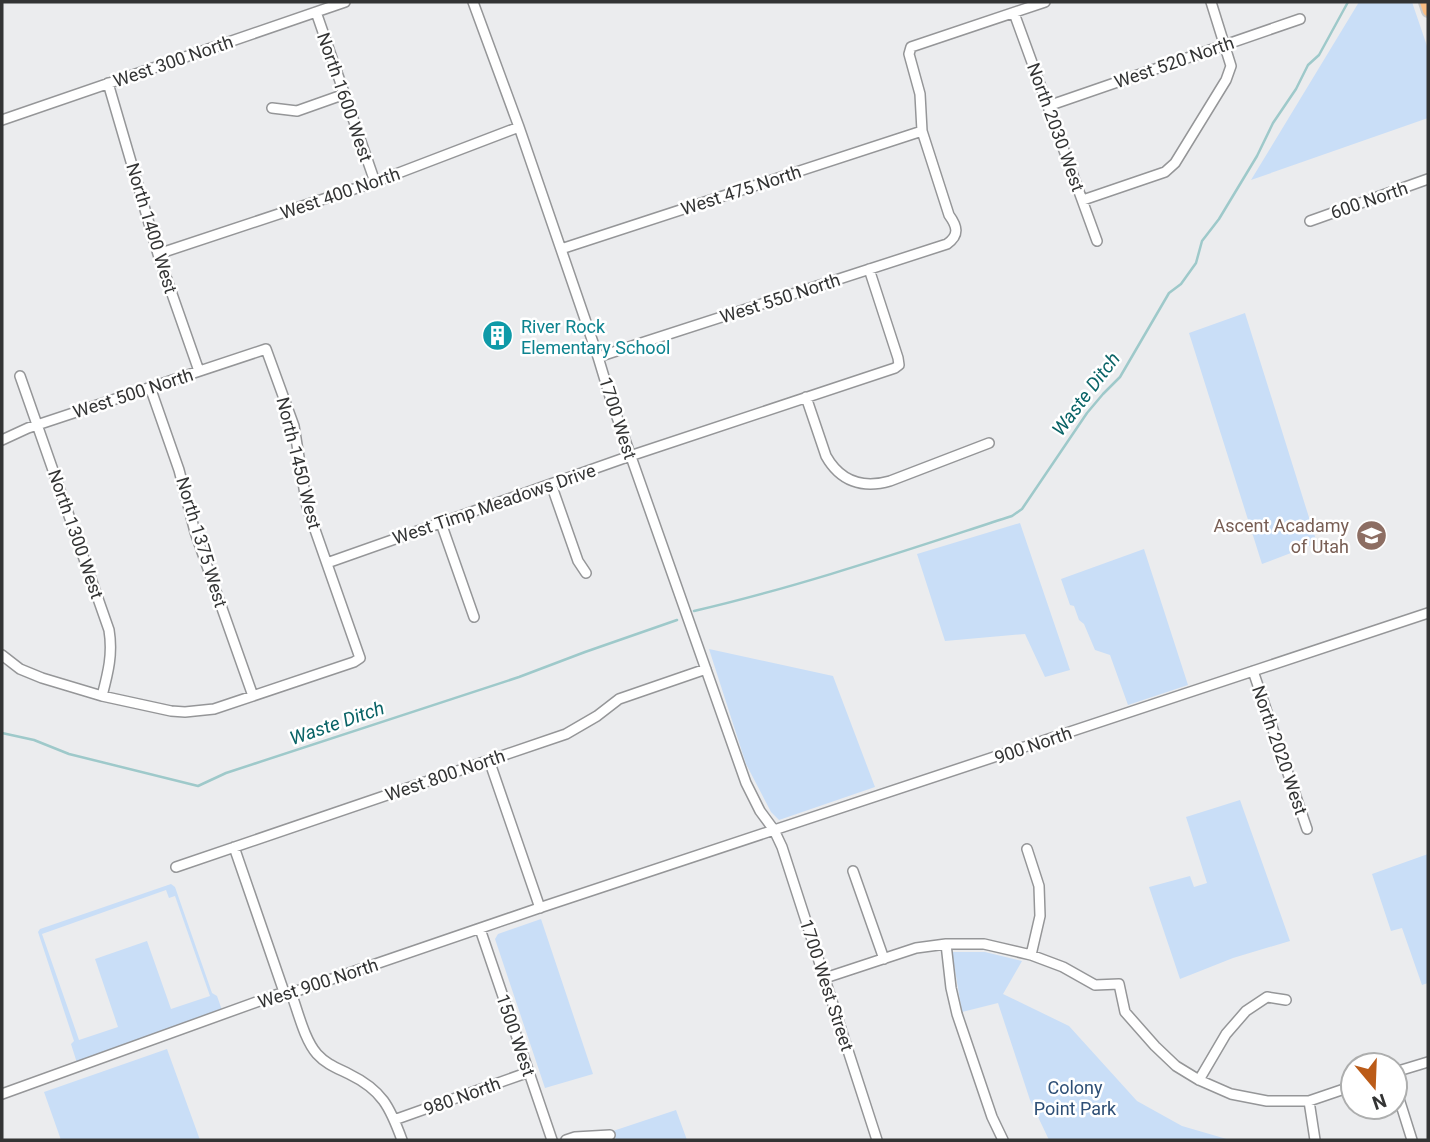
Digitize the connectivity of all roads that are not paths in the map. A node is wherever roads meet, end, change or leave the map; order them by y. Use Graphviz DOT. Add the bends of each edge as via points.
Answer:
graph roads {
  1 [pos="345,2"];
  2 [pos="473,2"];
  3 [pos="1045,2"];
  4 [pos="1212,2"];
  5 [pos="1425,2"];
  6 [pos="1428,11"];
  7 [pos="316,12"];
  8 [pos="1014,13"];
  9 [pos="1300,19"];
  10 [pos="1224,44"];
  11 [pos="108,83"];
  12 [pos="345,94"];
  13 [pos="1048,106"];
  14 [pos="272,108"];
  15 [pos="2,120"];
  16 [pos="519,127"];
  17 [pos="922,131"];
  18 [pos="1428,179"];
  19 [pos="374,182"];
  20 [pos="1083,200"];
  21 [pos="1310,220"];
  22 [pos="1097,241"];
  23 [pos="561,249"];
  24 [pos="159,254"];
  25 [pos="869,269"];
  26 [pos="265,349"];
  27 [pos="598,357"];
  28 [pos="199,371"];
  29 [pos="20,376"];
  30 [pos="150,387"];
  31 [pos="806,397"];
  32 [pos="38,425"];
  33 [pos="2,440"];
  34 [pos="989,443"];
  35 [pos="631,456"];
  36 [pos="551,484"];
  37 [pos="441,523"];
  38 [pos="327,563"];
  39 [pos="586,573"];
  40 [pos="1428,613"];
  41 [pos="474,617"];
  42 [pos="2,655"];
  43 [pos="706,669"];
  44 [pos="1253,671"];
  45 [pos="102,696"];
  46 [pos="253,696"];
  47 [pos="489,760"];
  48 [pos="1307,829"];
  49 [pos="774,830"];
  50 [pos="234,847"];
  51 [pos="1027,849"];
  52 [pos="176,867"];
  53 [pos="853,871"];
  54 [pos="637,876"];
  55 [pos="540,908"];
  56 [pos="480,929"];
  57 [pos="946,944"];
  58 [pos="1031,955"];
  59 [pos="884,958"];
  60 [pos="825,978"];
  61 [pos="288,993"];
  62 [pos="1286,1000"];
  63 [pos="1428,1062"];
  64 [pos="1409,1068"];
  65 [pos="529,1072"];
  66 [pos="1199,1080"];
  67 [pos="1339,1091"];
  68 [pos="2,1094"];
  69 [pos="1309,1101"];
  70 [pos="394,1120"];
  71 [pos="1406,1121"];
  72 [pos="610,1135"];
  73 [pos="402,1140"];
  74 [pos="552,1140"];
  75 [pos="566,1140"];
  76 [pos="877,1140"];
  77 [pos="1003,1140"];
  78 [pos="1315,1140"];
  79 [pos="1412,1140"];
  1 -- 7 [label="street, West 300 North"];
  2 -- 16 [label="street, 1700 West"];
  3 -- 8 [label="street"];
  4 -- 10 [label="street"];
  5 -- 6 [label="main road"];
  7 -- 11 [label="street, West 300 North"];
  7 -- 12 [label="street, North 1600 West"];
  8 -- 13 [label="street, North 2030 West"];
  8 -- 17 [label="street" via="911,47"];
  9 -- 10 [label="street, West 520 North"];
  10 -- 13 [label="street, West 520 North"];
  10 -- 20 [label="street" via="1231,66 1227,80 1175,163 1165,172"];
  11 -- 15 [label="street, West 300 North"];
  11 -- 24 [label="street, North 1400 West"];
  12 -- 14 [label="street" via="297,111"];
  12 -- 19 [label="street, North 1600 West"];
  13 -- 20 [label="street, North 2030 West"];
  16 -- 19 [label="street, West 400 North"];
  16 -- 23 [label="street, 1700 West"];
  17 -- 23 [label="street, West 475 North"];
  17 -- 25 [label="street, West 550 North" via="957,232 947,244"];
  18 -- 21 [label="street, 600 North"];
  19 -- 24 [label="street, West 400 North"];
  20 -- 22 [label="street, North 2030 West"];
  23 -- 27 [label="street, 1700 West"];
  24 -- 28 [label="street, North 1400 West"];
  25 -- 27 [label="street, West 550 North"];
  25 -- 31 [label="street, West Timp Meadows Drive" via="899,365"];
  26 -- 28 [label="street, West 500 North"];
  26 -- 38 [label="street, North 1450 West" via="294,426 307,507"];
  27 -- 35 [label="street, 1700 West"];
  28 -- 30 [label="street, West 500 North"];
  29 -- 32 [label="street, North 1300 West"];
  30 -- 32 [label="street, West 500 North"];
  30 -- 46 [label="street, North 1375 West"];
  31 -- 34 [label="street" via="826,456 852,481 869,485 890,481"];
  31 -- 35 [label="street, West Timp Meadows Drive"];
  32 -- 33 [label="street, West 500 North"];
  32 -- 45 [label="street, North 1300 West" via="109,630 110,663"];
  35 -- 36 [label="street, West Timp Meadows Drive"];
  35 -- 43 [label="street, 1700 West"];
  36 -- 37 [label="street, West Timp Meadows Drive"];
  36 -- 39 [label="street"];
  37 -- 38 [label="street, West Timp Meadows Drive"];
  37 -- 41 [label="street"];
  38 -- 46 [label="street, North 1450 West" via="360,658"];
  40 -- 44 [label="street, 900 North"];
  42 -- 45 [label="street" via="30,674"];
  43 -- 47 [label="street, West 800 North" via="619,699 566,734"];
  43 -- 49 [label="street, 1700 West" via="746,783"];
  44 -- 48 [label="street, North 2020 West"];
  44 -- 49 [label="street, 900 North"];
  45 -- 46 [label="street" via="185,712 214,709"];
  47 -- 50 [label="street, West 800 North"];
  47 -- 55 [label="street"];
  49 -- 54 [label="street, 900 North"];
  49 -- 60 [label="street, 1700 West Street"];
  50 -- 52 [label="street, West 800 North"];
  50 -- 61 [label="street"];
  51 -- 58 [label="street" via="1039,886 1040,916"];
  53 -- 59 [label="street"];
  54 -- 55 [label="street, West 900 North"];
  55 -- 56 [label="street, West 900 North"];
  56 -- 61 [label="street, West 900 North"];
  56 -- 65 [label="street, 1500 West"];
  57 -- 58 [label="street" via="985,944"];
  57 -- 59 [label="street"];
  57 -- 77 [label="street" via="957,1014"];
  58 -- 66 [label="street" via="1096,985 1119,984 1125,1012 1176,1066"];
  59 -- 60 [label="street"];
  60 -- 76 [label="street, 1700 West Street"];
  61 -- 68 [label="street, West 900 North"];
  61 -- 70 [label="street" via="315,1052 372,1087"];
  62 -- 66 [label="street" via="1267,997 1246,1011 1226,1034"];
  63 -- 64 [label="street"];
  65 -- 70 [label="street, 980 North"];
  65 -- 74 [label="street, 1500 West"];
  66 -- 69 [label="street" via="1231,1094 1267,1101"];
  67 -- 69 [label="street"];
  69 -- 78 [label="street"];
  70 -- 73 [label="street"];
  71 -- 79 [label="street"];
  72 -- 75 [label="street"];
}
